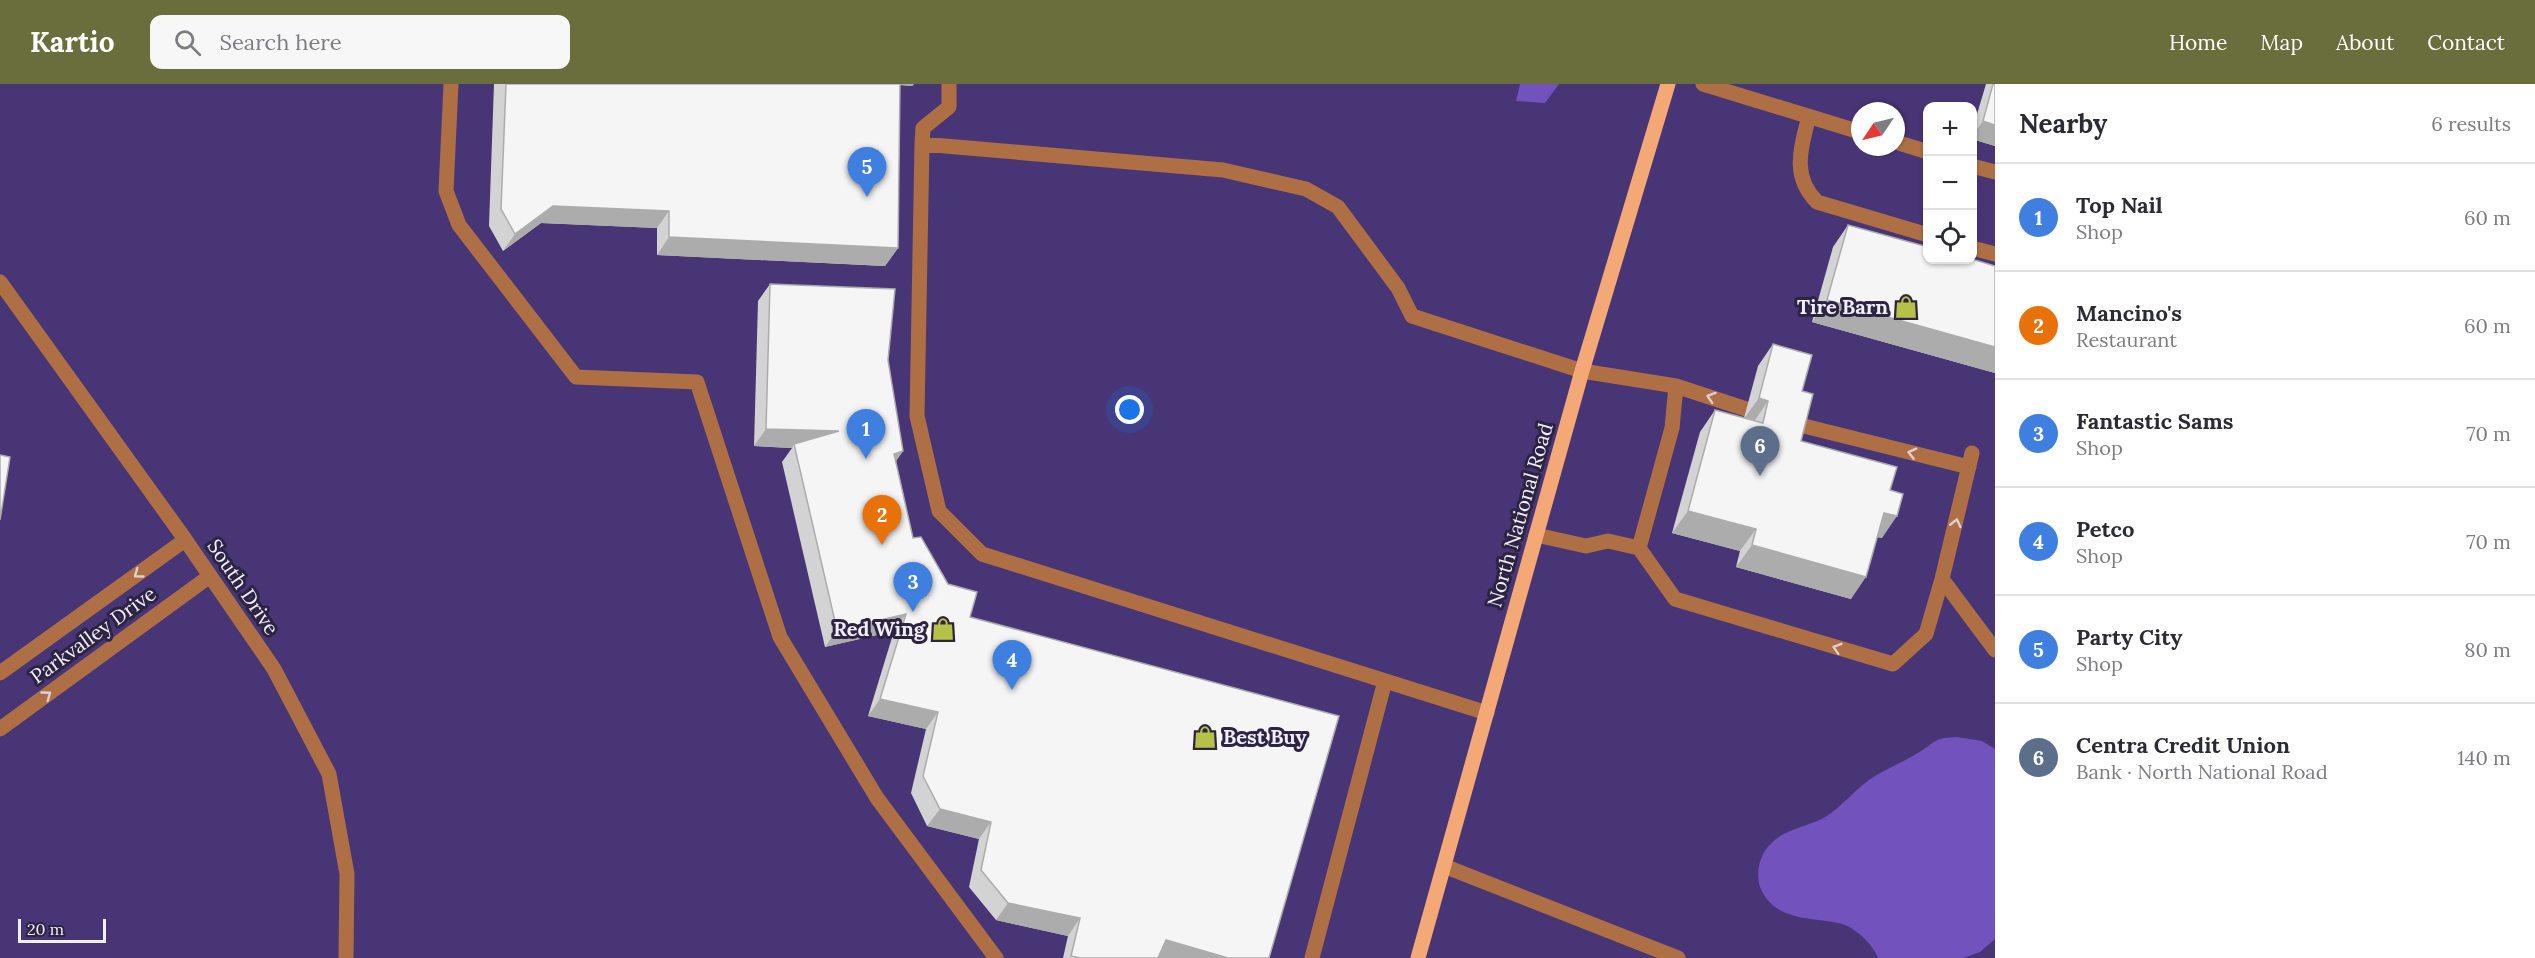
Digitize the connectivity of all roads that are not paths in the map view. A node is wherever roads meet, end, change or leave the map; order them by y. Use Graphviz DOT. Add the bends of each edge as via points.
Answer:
graph roads {
  1 [pos="451,84"];
  2 [pos="949,84"];
  3 [pos="1668,84"];
  4 [pos="1703,84"];
  5 [pos="1809,116"];
  6 [pos="1851,129"];
  7 [pos="922,144"];
  8 [pos="1905,145"];
  9 [pos="1923,150"];
  10 [pos="1977,167"];
  11 [pos="1995,172"];
  12 [pos="1923,234"];
  13 [pos="1977,249"];
  14 [pos="1995,254"];
  15 [pos="0,282"];
  16 [pos="1582,371"];
  17 [pos="1676,386"];
  18 [pos="1746,409"];
  19 [pos="1796,424"];
  20 [pos="1536,535"];
  21 [pos="185,540"];
  22 [pos="1639,548"];
  23 [pos="210,576"];
  24 [pos="1942,579"];
  25 [pos="1995,650"];
  26 [pos="0,673"];
  27 [pos="1385,681"];
  28 [pos="1487,713"];
  29 [pos="0,729"];
  30 [pos="1444,866"];
  31 [pos="346,958"];
  32 [pos="996,958"];
  33 [pos="1312,958"];
  34 [pos="1418,958"];
  35 [pos="1677,958"];
  1 -- 32 [label="street" via="446,191 459,225 576,377 697,381 780,637 877,798"];
  2 -- 7 [label="street" via="949,107 923,128"];
  3 -- 16 [label="main road, North National Road"];
  4 -- 5 [label="street"];
  5 -- 6 [label="street"];
  5 -- 12 [label="street" via="1800,156 1806,191 1817,202"];
  7 -- 16 [label="street" via="1223,170 1306,189 1338,207 1398,288 1412,316"];
  7 -- 27 [label="street" via="917,416 939,511 982,555"];
  8 -- 9 [label="street"];
  10 -- 11 [label="street"];
  13 -- 14 [label="street"];
  15 -- 21 [label="street, South Drive"];
  16 -- 17 [label="street"];
  16 -- 20 [label="main road, North National Road"];
  18 -- 17 [label="street, one-way"];
  17 -- 22 [label="street" via="1672,428"];
  24 -- 19 [label="street, one-way" via="1970,460"];
  20 -- 22 [label="street" via="1586,546 1608,541"];
  20 -- 28 [label="main road, North National Road"];
  21 -- 23 [label="street, South Drive"];
  21 -- 26 [label="street, Parkvalley Drive, one-way"];
  24 -- 22 [label="street, one-way" via="1926,634 1893,664 1675,599"];
  29 -- 23 [label="street, Parkvalley Drive, one-way"];
  23 -- 31 [label="street, South Drive" via="274,669 329,774 347,874"];
  24 -- 25 [label="street"];
  27 -- 28 [label="street"];
  27 -- 33 [label="street"];
  28 -- 30 [label="main road, North National Road"];
  30 -- 34 [label="main road, North National Road"];
  30 -- 35 [label="street"];
}
